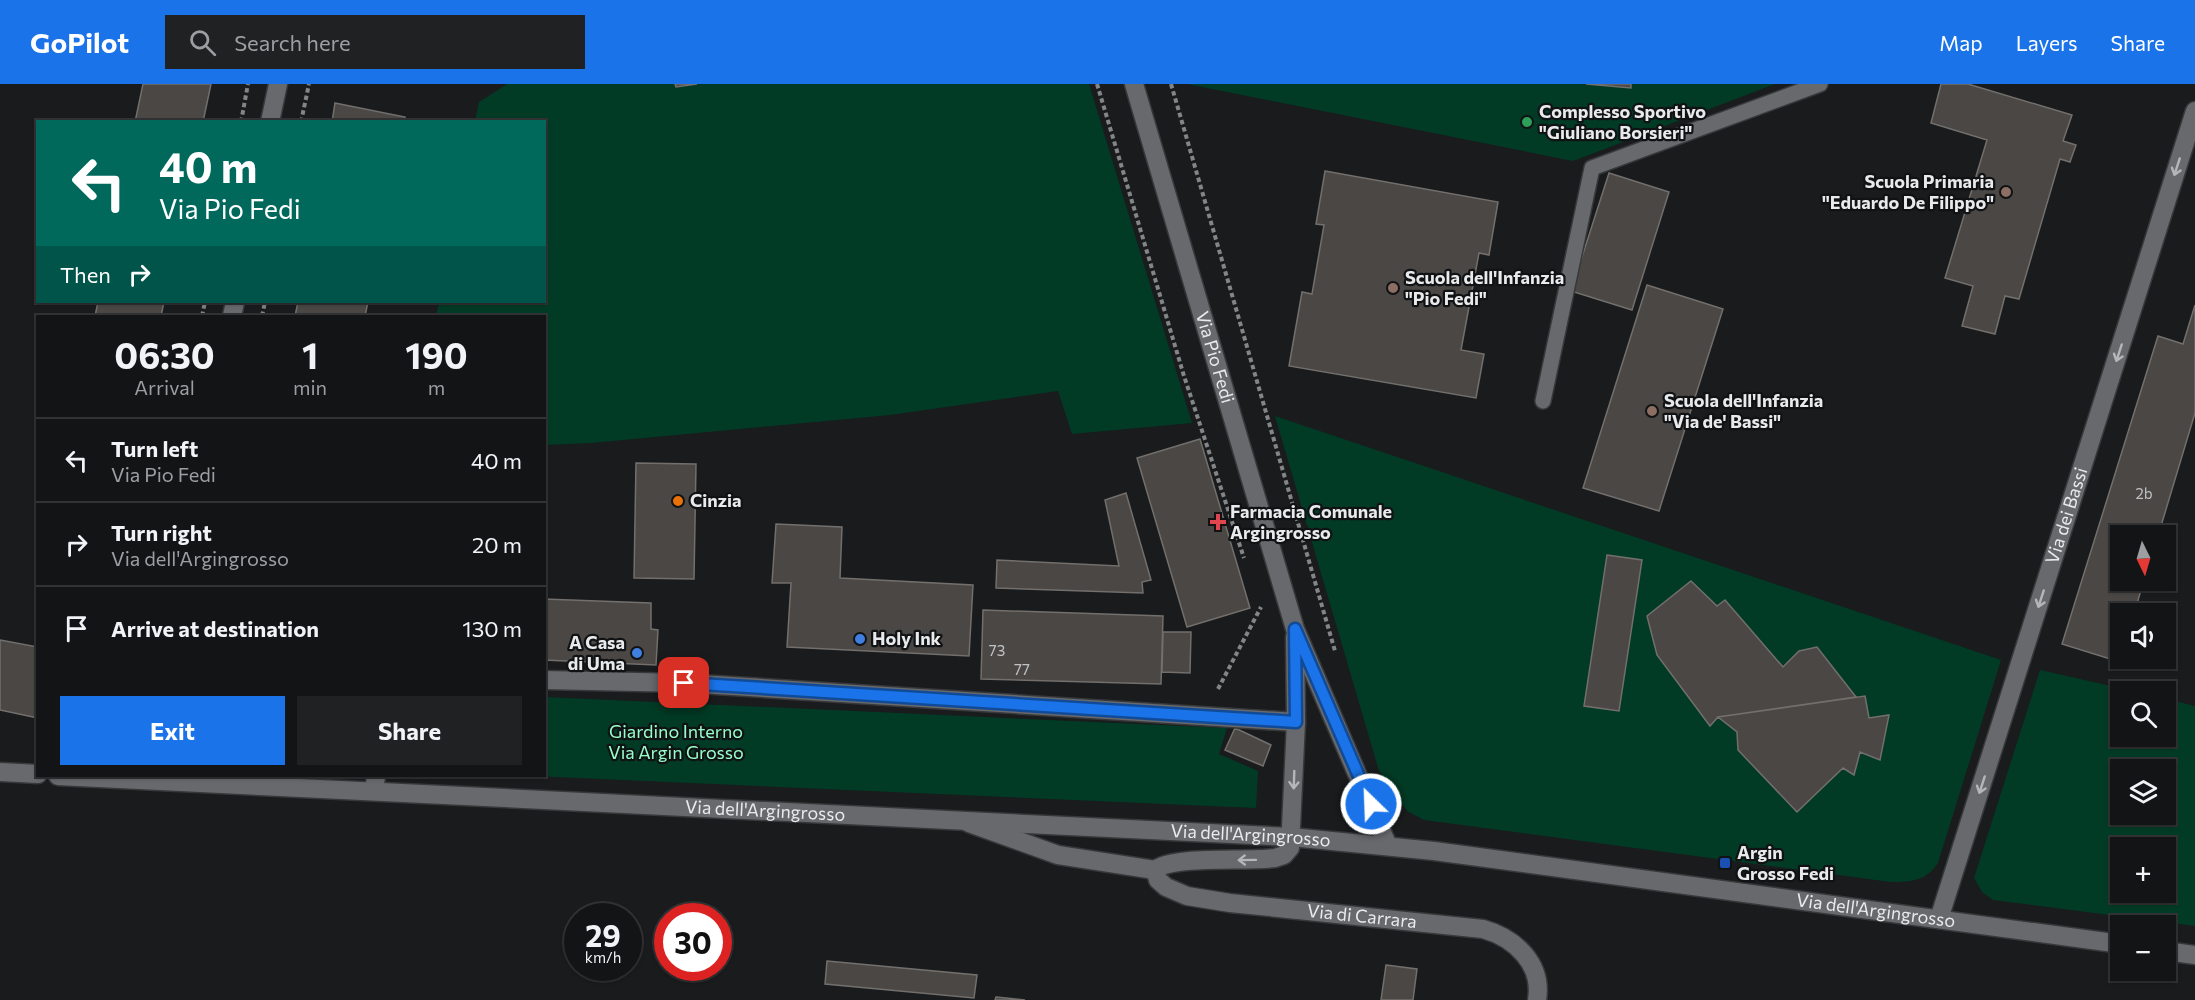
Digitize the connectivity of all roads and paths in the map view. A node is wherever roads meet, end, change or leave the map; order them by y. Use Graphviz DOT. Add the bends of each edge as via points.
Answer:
graph roads {
  1 [pos="248,84"];
  2 [pos="278,84"];
  3 [pos="309,84"];
  4 [pos="1097,84"];
  5 [pos="1134,84"];
  6 [pos="1171,84"];
  7 [pos="1820,84"];
  8 [pos="2195,111"];
  9 [pos="241,120"];
  10 [pos="270,120"];
  11 [pos="301,120"];
  12 [pos="1543,401"];
  13 [pos="1247,564"];
  14 [pos="1258,597"];
  15 [pos="1295,629"];
  16 [pos="1337,660"];
  17 [pos="546,680"];
  18 [pos="1218,688"];
  19 [pos="1296,722"];
  20 [pos="0,772"];
  21 [pos="36,774"];
  22 [pos="100,777"];
  23 [pos="143,778"];
  24 [pos="375,783"];
  25 [pos="964,821"];
  26 [pos="1291,837"];
  27 [pos="1388,846"];
  28 [pos="1155,870"];
  29 [pos="1939,919"];
  30 [pos="2110,942"];
  31 [pos="2176,952"];
  32 [pos="2195,954"];
  33 [pos="1537,1000"];
  1 -- 9 [label="path"];
  2 -- 10 [label="street"];
  3 -- 11 [label="path"];
  4 -- 13 [label="path" via="1184,376"];
  5 -- 15 [label="street, Via Pio Fedi"];
  6 -- 16 [label="path"];
  7 -- 12 [label="lane" via="1592,168"];
  8 -- 29 [label="street, Via dei Bassi, one-way"];
  14 -- 18 [label="path" via="1262,608"];
  15 -- 19 [label="street, Via Pio Fedi"];
  15 -- 27 [label="street, Via Pio Fedi"];
  17 -- 19 [label="street" via="684,683"];
  19 -- 26 [label="street, Via Pio Fedi, one-way"];
  20 -- 21 [label="street"];
  22 -- 23 [label="street, Via dell'Argingrosso"];
  23 -- 24 [label="street, Via dell'Argingrosso"];
  24 -- 25 [label="street, Via dell'Argingrosso"];
  25 -- 26 [label="street, Via dell'Argingrosso"];
  25 -- 28 [label="street" via="1058,855"];
  26 -- 27 [label="street, Via dell'Argingrosso"];
  26 -- 28 [label="street, one-way" via="1290,848 1279,857 1180,862 1162,864"];
  27 -- 29 [label="street, Via dell'Argingrosso"];
  28 -- 33 [label="street, Via di Carrara" via="1166,887 1187,896 1503,935 1530,961"];
  29 -- 30 [label="street, Via dell'Argingrosso"];
  31 -- 32 [label="street"];
}
